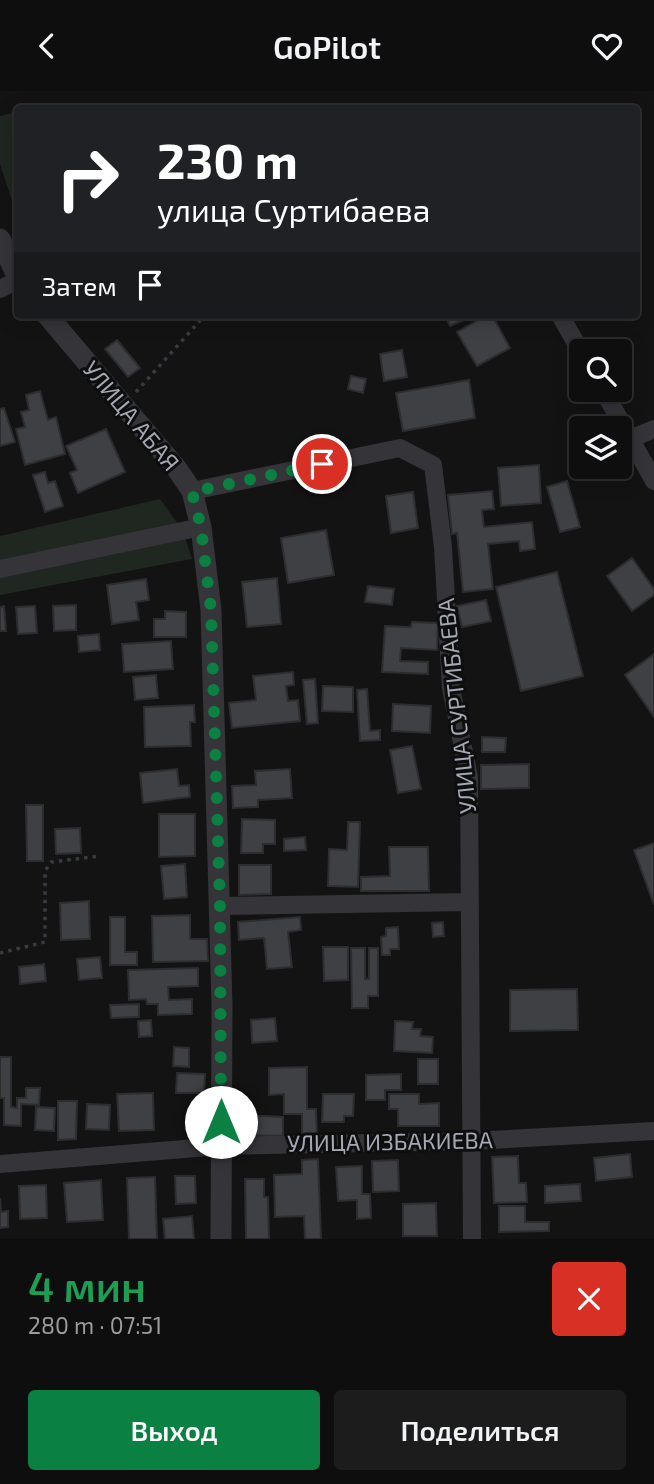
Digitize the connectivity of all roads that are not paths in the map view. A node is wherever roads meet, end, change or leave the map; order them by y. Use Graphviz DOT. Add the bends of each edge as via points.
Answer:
graph roads {
  1 [pos="0,239"];
  2 [pos="14,270"];
  3 [pos="50,319"];
  4 [pos="562,319"];
  5 [pos="574,339"];
  6 [pos="654,429"];
  7 [pos="632,438"];
  8 [pos="632,442"];
  9 [pos="654,481"];
  10 [pos="192,492"];
  11 [pos="201,527"];
  12 [pos="0,569"];
  13 [pos="469,902"];
  14 [pos="220,906"];
  15 [pos="654,1131"];
  16 [pos="472,1141"];
  17 [pos="221,1146"];
  18 [pos="0,1164"];
  19 [pos="221,1239"];
  20 [pos="472,1239"];
  1 -- 2 [label="street"];
  3 -- 10 [label="street, УЛИЦА АБАЯ"];
  4 -- 5 [label="street"];
  6 -- 7 [label="street"];
  8 -- 9 [label="street"];
  10 -- 11 [label="street, УЛИЦА АБАЯ"];
  10 -- 13 [label="street, УЛИЦА СУРТИБАЕВА" via="400,448 433,465 451,688 469,778"];
  11 -- 12 [label="street"];
  11 -- 14 [label="street, УЛИЦА АБАЯ" via="211,610"];
  13 -- 14 [label="street"];
  13 -- 16 [label="street, УЛИЦА СУРТИБАЕВА"];
  14 -- 17 [label="street, УЛИЦА АБАЯ"];
  15 -- 16 [label="street, УЛИЦА ИЗБАКИЕВА"];
  16 -- 17 [label="street, УЛИЦА ИЗБАКИЕВА"];
  16 -- 20 [label="street, УЛИЦА СУРТИБАЕВА"];
  17 -- 18 [label="street, УЛИЦА ИЗБАКИЕВА"];
  17 -- 19 [label="street, УЛИЦА АБАЯ"];
}
